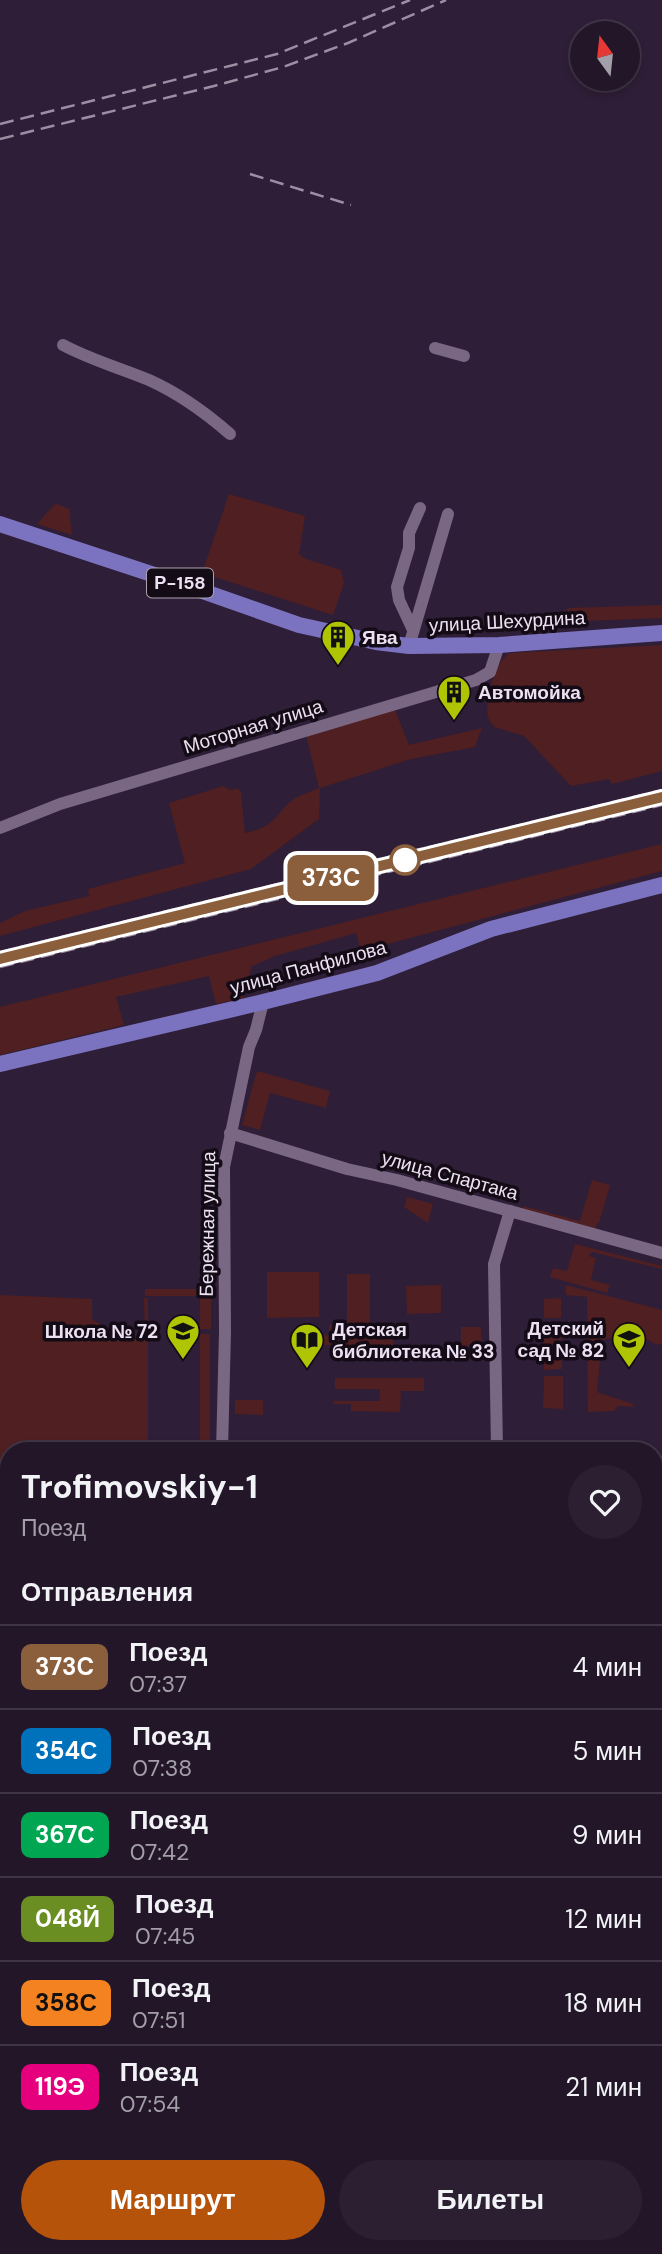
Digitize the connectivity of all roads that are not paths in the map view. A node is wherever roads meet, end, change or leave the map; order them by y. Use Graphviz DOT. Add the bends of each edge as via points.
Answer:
graph roads {
  1 [pos="63,345"];
  2 [pos="435,348"];
  3 [pos="464,356"];
  4 [pos="230,434"];
  5 [pos="420,508"];
  6 [pos="448,514"];
  7 [pos="0,524"];
  8 [pos="662,633"];
  9 [pos="411,638"];
  10 [pos="499,645"];
  11 [pos="0,828"];
  12 [pos="662,885"];
  13 [pos="263,1002"];
  14 [pos="0,1064"];
  15 [pos="230,1133"];
  16 [pos="510,1211"];
  17 [pos="662,1253"];
  18 [pos="222,1442"];
  19 [pos="497,1442"];
  1 -- 4 [label="street" via="150,381"];
  2 -- 3 [label="street"];
  5 -- 9 [label="street" via="409,533 410,548 397,587"];
  6 -- 9 [label="street"];
  7 -- 9 [label="main road, улица Шехурдина / Р-158" via="299,625 355,638"];
  8 -- 10 [label="main road, улица Шехурдина"];
  9 -- 10 [label="main road, улица Шехурдина"];
  10 -- 11 [label="street, Моторная улица" via="490,672 476,680 60,804"];
  12 -- 13 [label="main road, улица Панфилова" via="491,929 377,973"];
  13 -- 14 [label="main road, улица Панфилова"];
  13 -- 15 [label="street, Бережная улица"];
  15 -- 16 [label="street, улица Спартака"];
  15 -- 18 [label="street, Бережная улица" via="224,1167"];
  16 -- 17 [label="street, улица Спартака"];
  16 -- 19 [label="street" via="494,1264"];
}
